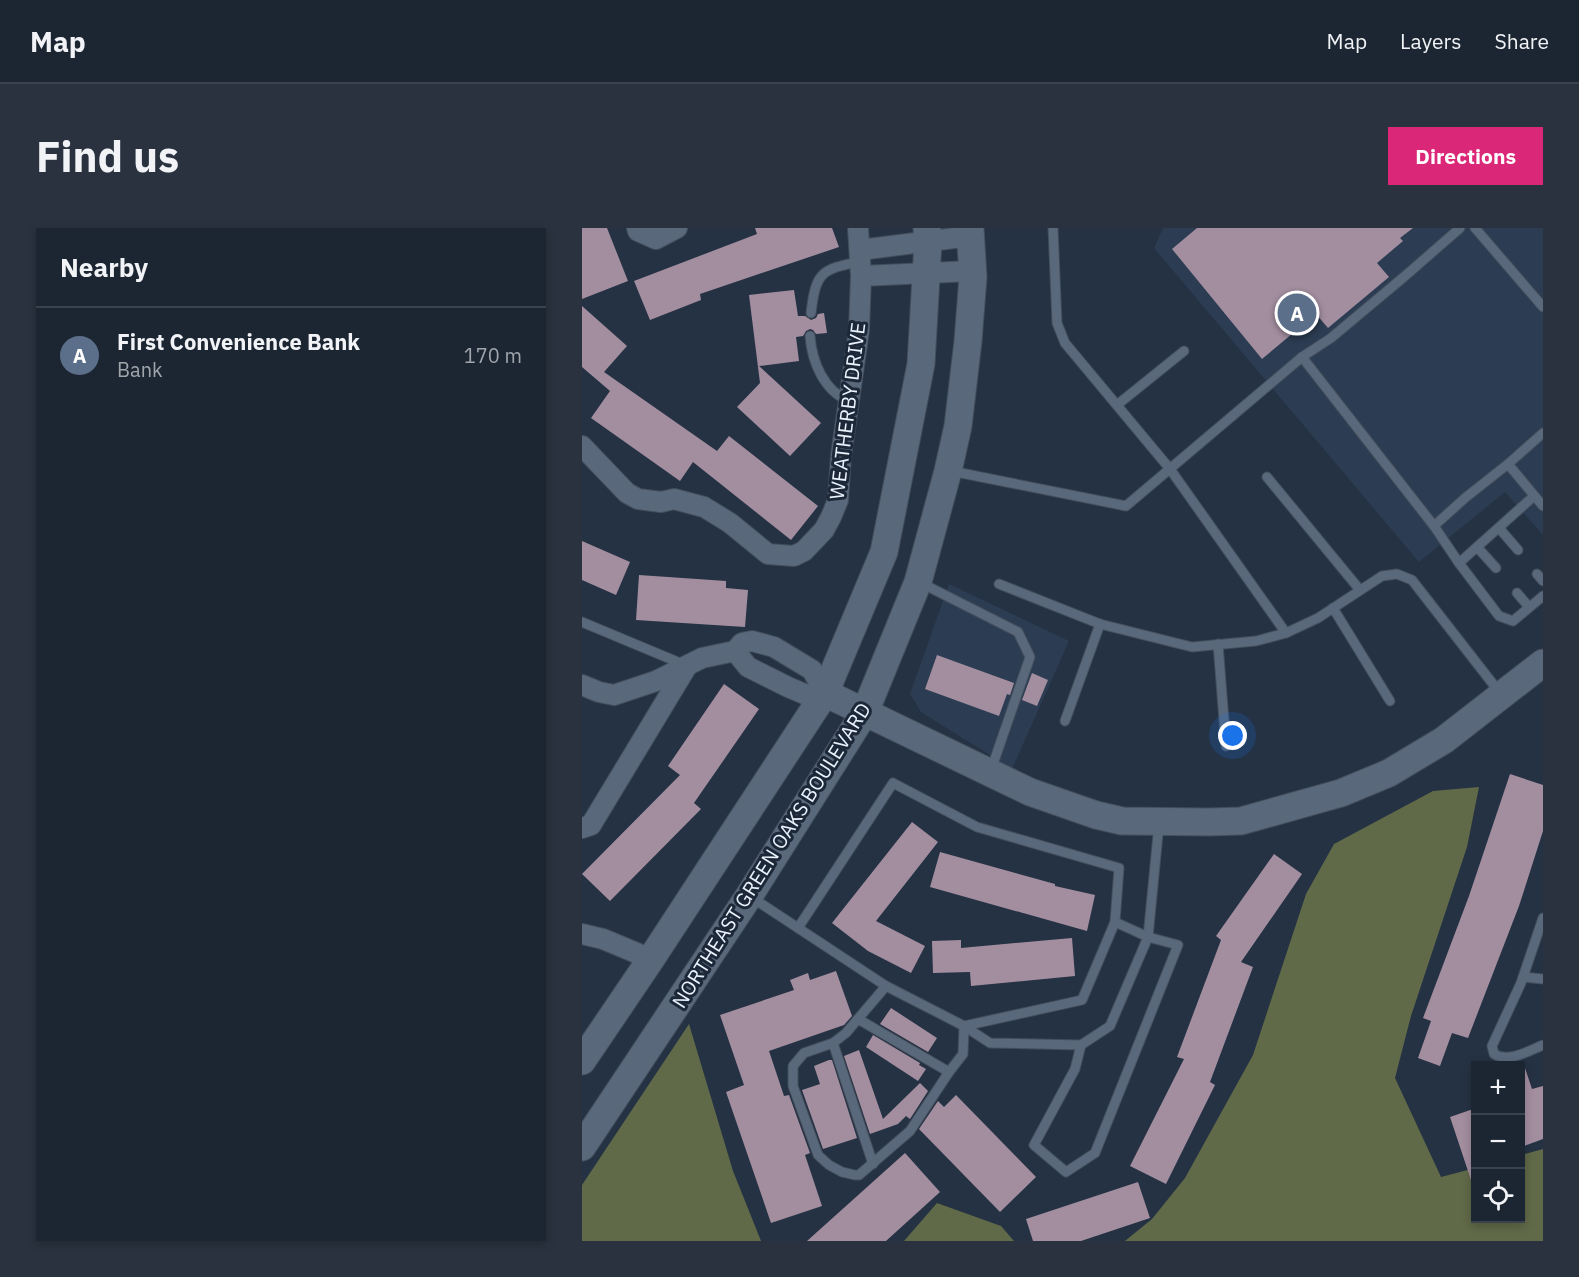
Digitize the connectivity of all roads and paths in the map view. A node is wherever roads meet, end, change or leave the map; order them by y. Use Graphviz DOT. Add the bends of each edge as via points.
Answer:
graph roads {
  1 [pos="637,228"];
  2 [pos="677,228"];
  3 [pos="858,228"];
  4 [pos="1053,228"];
  5 [pos="1460,228"];
  6 [pos="1475,228"];
  7 [pos="970,232"];
  8 [pos="928,235"];
  9 [pos="860,262"];
  10 [pos="972,271"];
  11 [pos="927,273"];
  12 [pos="1543,308"];
  13 [pos="811,313"];
  14 [pos="810,336"];
  15 [pos="1184,351"];
  16 [pos="1302,357"];
  17 [pos="849,401"];
  18 [pos="1117,405"];
  19 [pos="1543,433"];
  20 [pos="582,446"];
  21 [pos="1508,464"];
  22 [pos="1170,469"];
  23 [pos="948,471"];
  24 [pos="1267,477"];
  25 [pos="1534,496"];
  26 [pos="1543,506"];
  27 [pos="1434,526"];
  28 [pos="1499,528"];
  29 [pos="1477,547"];
  30 [pos="1518,550"];
  31 [pos="1459,563"];
  32 [pos="1496,568"];
  33 [pos="918,582"];
  34 [pos="999,584"];
  35 [pos="1360,590"];
  36 [pos="1517,593"];
  37 [pos="1543,596"];
  38 [pos="1529,607"];
  39 [pos="1333,608"];
  40 [pos="582,622"];
  41 [pos="1100,624"];
  42 [pos="1286,633"];
  43 [pos="1218,644"];
  44 [pos="735,651"];
  45 [pos="1543,663"];
  46 [pos="687,666"];
  47 [pos="582,685"];
  48 [pos="825,693"];
  49 [pos="1502,695"];
  50 [pos="1390,701"];
  51 [pos="865,712"];
  52 [pos="1065,721"];
  53 [pos="1226,746"];
  54 [pos="990,772"];
  55 [pos="1159,821"];
  56 [pos="582,828"];
  57 [pos="749,896"];
  58 [pos="1543,918"];
  59 [pos="1115,922"];
  60 [pos="798,928"];
  61 [pos="582,934"];
  62 [pos="1148,937"];
  63 [pos="651,959"];
  64 [pos="1523,977"];
  65 [pos="1543,979"];
  66 [pos="886,986"];
  67 [pos="858,1019"];
  68 [pos="964,1026"];
  69 [pos="833,1043"];
  70 [pos="1081,1045"];
  71 [pos="1543,1045"];
  72 [pos="582,1061"];
  73 [pos="950,1072"];
  74 [pos="582,1147"];
  75 [pos="873,1164"];
  1 -- 2 [label="street" via="656,239"];
  3 -- 9 [label="street, WEATHERBY DRIVE"];
  4 -- 18 [label="lane" via="1057,323 1065,343"];
  5 -- 16 [label="lane" via="1331,338"];
  6 -- 12 [label="lane"];
  7 -- 8 [label="street"];
  7 -- 10 [label="main road, NORTHEAST GREEN OAKS BOULEVARD"];
  8 -- 9 [label="street"];
  8 -- 11 [label="main road, NORTHEAST GREEN OAKS BOULEVARD"];
  9 -- 11 [label="street"];
  9 -- 13 [label="lane" via="835,267 821,275 813,291"];
  9 -- 17 [label="street, WEATHERBY DRIVE" via="859,330"];
  10 -- 11 [label="street"];
  10 -- 23 [label="main road, NORTHEAST GREEN OAKS BOULEVARD" via="958,426"];
  11 -- 48 [label="main road, NORTHEAST GREEN OAKS BOULEVARD" via="921,364 884,552"];
  14 -- 17 [label="lane" via="811,348 828,386 838,397"];
  15 -- 18 [label="lane"];
  16 -- 22 [label="lane"];
  16 -- 27 [label="lane"];
  17 -- 20 [label="street, WEATHERBY DRIVE" via="838,500 824,530 794,556 768,554 704,507 674,499 638,499 627,493"];
  18 -- 22 [label="lane"];
  19 -- 21 [label="lane"];
  21 -- 25 [label="lane"];
  21 -- 27 [label="lane"];
  22 -- 23 [label="lane" via="1126,506"];
  22 -- 42 [label="lane"];
  23 -- 33 [label="main road, NORTHEAST GREEN OAKS BOULEVARD"];
  24 -- 35 [label="lane"];
  25 -- 26 [label="lane"];
  25 -- 28 [label="lane"];
  27 -- 31 [label="lane"];
  28 -- 29 [label="lane"];
  28 -- 30 [label="lane"];
  29 -- 31 [label="lane"];
  29 -- 32 [label="lane"];
  31 -- 38 [label="lane" via="1499,616 1513,621"];
  33 -- 51 [label="main road, NORTHEAST GREEN OAKS BOULEVARD"];
  33 -- 54 [label="lane" via="1018,632 1030,657"];
  34 -- 41 [label="lane"];
  35 -- 39 [label="lane"];
  35 -- 49 [label="lane" via="1382,576 1397,574 1412,580"];
  36 -- 38 [label="lane"];
  37 -- 38 [label="lane"];
  39 -- 42 [label="lane"];
  39 -- 50 [label="lane"];
  40 -- 46 [label="lane"];
  41 -- 43 [label="lane" via="1192,647"];
  41 -- 52 [label="lane"];
  42 -- 43 [label="lane" via="1256,641"];
  43 -- 53 [label="lane"];
  44 -- 46 [label="street" via="702,658"];
  44 -- 48 [label="street" via="748,667 788,687 809,696"];
  44 -- 48 [label="street" via="742,643 753,641 774,647 812,670"];
  45 -- 49 [label="main road"];
  46 -- 47 [label="street" via="614,695"];
  46 -- 56 [label="street" via="591,825"];
  48 -- 51 [label="main road"];
  48 -- 63 [label="main road, NORTHEAST GREEN OAKS BOULEVARD"];
  49 -- 55 [label="main road" via="1444,740 1389,773 1341,793 1241,821"];
  51 -- 54 [label="main road"];
  51 -- 57 [label="main road, NORTHEAST GREEN OAKS BOULEVARD"];
  54 -- 55 [label="main road" via="1030,792 1096,815 1122,821"];
  55 -- 62 [label="lane"];
  57 -- 60 [label="lane"];
  57 -- 74 [label="main road, NORTHEAST GREEN OAKS BOULEVARD"];
  58 -- 64 [label="lane"];
  59 -- 60 [label="lane" via="1119,868 977,827 893,783"];
  59 -- 62 [label="lane"];
  59 -- 68 [label="lane" via="1082,1000"];
  60 -- 66 [label="lane"];
  61 -- 63 [label="street"];
  62 -- 70 [label="lane" via="1110,1026"];
  62 -- 70 [label="lane" via="1178,945 1095,1153 1066,1172 1034,1145 1075,1069"];
  63 -- 72 [label="main road, NORTHEAST GREEN OAKS BOULEVARD"];
  64 -- 65 [label="lane"];
  64 -- 71 [label="lane" via="1492,1046 1494,1054 1509,1057"];
  66 -- 67 [label="lane"];
  66 -- 68 [label="lane"];
  67 -- 69 [label="lane"];
  67 -- 73 [label="lane"];
  68 -- 70 [label="lane" via="990,1043"];
  68 -- 73 [label="lane" via="963,1054"];
  69 -- 75 [label="lane"];
  69 -- 75 [label="lane" via="804,1053 793,1066 793,1086 818,1155 829,1166 855,1175"];
  73 -- 75 [label="lane" via="910,1131"];
}
